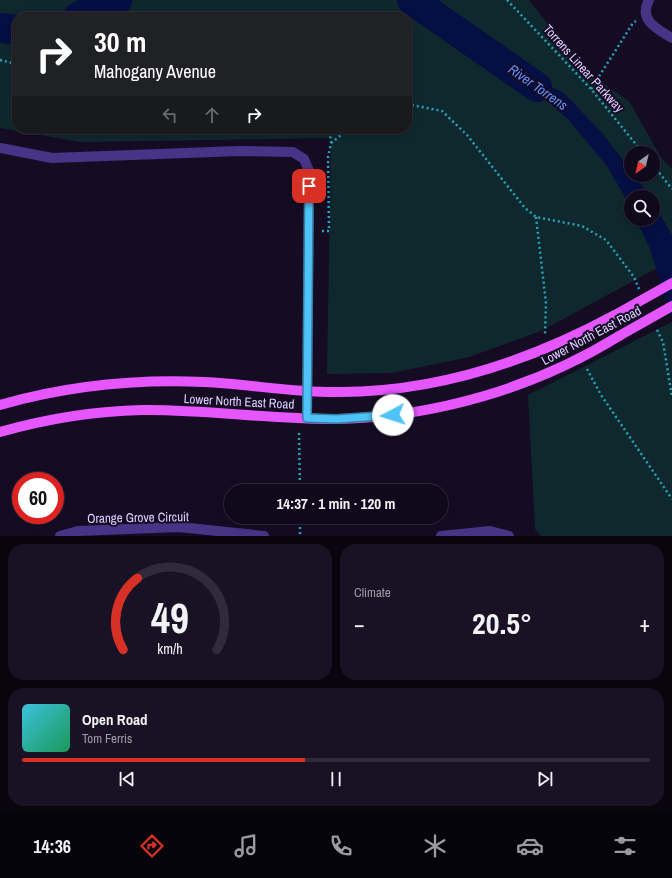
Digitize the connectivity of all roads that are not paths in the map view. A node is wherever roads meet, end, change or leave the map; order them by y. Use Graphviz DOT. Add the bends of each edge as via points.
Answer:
graph roads {
  1 [pos="649,0"];
  2 [pos="672,38"];
  3 [pos="0,148"];
  4 [pos="672,283"];
  5 [pos="672,306"];
  6 [pos="309,392"];
  7 [pos="0,405"];
  8 [pos="307,418"];
  9 [pos="0,432"];
  10 [pos="60,536"];
  11 [pos="263,536"];
  12 [pos="441,536"];
  13 [pos="509,536"];
  1 -- 2 [label="street" via="646,18"];
  3 -- 6 [label="street" via="52,158 239,150 293,152 304,159 309,171"];
  4 -- 6 [label="main road, Lower North East Road, bridge" via="545,350 483,372 425,385 364,392"];
  5 -- 8 [label="main road, Lower North East Road, bridge" via="581,358 517,385 448,406 393,415 337,419"];
  6 -- 7 [label="main road, Lower North East Road" via="206,382 134,382 53,392"];
  6 -- 8 [label="street"];
  8 -- 9 [label="main road, Lower North East Road" via="142,410 80,415"];
  10 -- 11 [label="street, Orange Grove Circuit" via="78,531 179,527"];
  12 -- 13 [label="street" via="490,531"];
}
